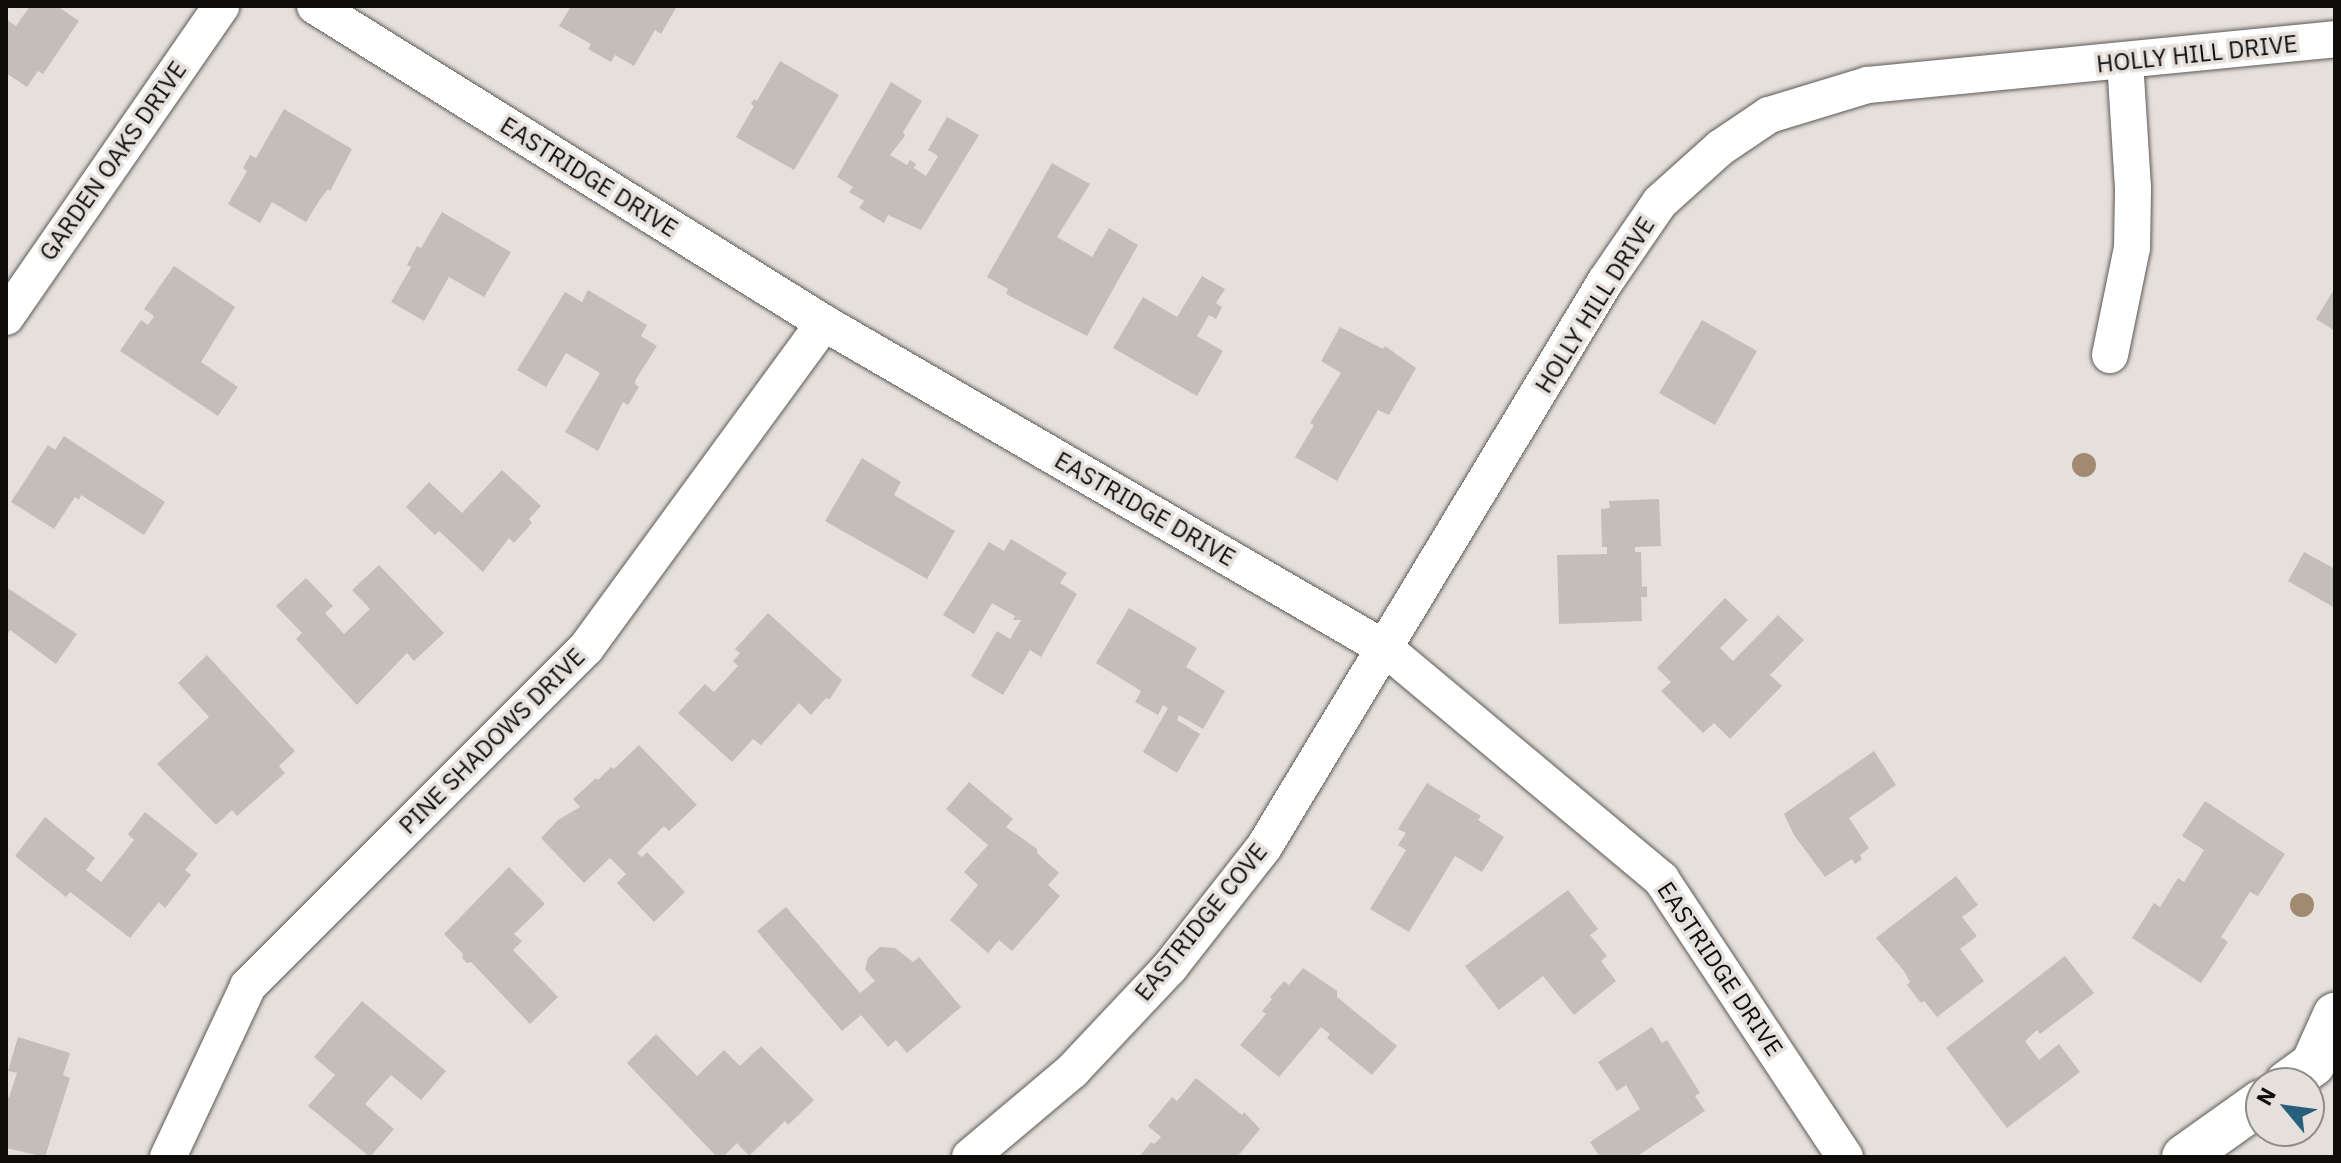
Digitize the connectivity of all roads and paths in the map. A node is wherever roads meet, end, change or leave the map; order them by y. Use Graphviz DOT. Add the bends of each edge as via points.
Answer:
graph roads {
  1 [pos="221,6"];
  2 [pos="315,6"];
  3 [pos="2335,39"];
  4 [pos="2125,62"];
  5 [pos="6,317"];
  6 [pos="824,323"];
  7 [pos="2110,355"];
  8 [pos="1386,649"];
  9 [pos="2335,1015"];
  10 [pos="2309,1067"];
  11 [pos="2245,1113"];
  12 [pos="168,1157"];
  13 [pos="970,1157"];
  14 [pos="1845,1157"];
  15 [pos="2184,1157"];
  1 -- 5 [label="street, GARDEN OAKS DRIVE"];
  2 -- 6 [label="street, EASTRIDGE DRIVE"];
  3 -- 4 [label="street, HOLLY HILL DRIVE"];
  4 -- 7 [label="street" via="2132,248"];
  4 -- 8 [label="street, HOLLY HILL DRIVE" via="1868,85 1769,115 1720,148 1660,202 1605,282"];
  6 -- 8 [label="street, EASTRIDGE DRIVE"];
  6 -- 12 [label="street, PINE SHADOWS DRIVE" via="586,648 248,986"];
  8 -- 13 [label="street, EASTRIDGE COVE" via="1264,847 1170,967 1072,1071"];
  8 -- 14 [label="street, EASTRIDGE DRIVE" via="1661,879"];
  9 -- 10 [label="street"];
  11 -- 15 [label="street"];
}
